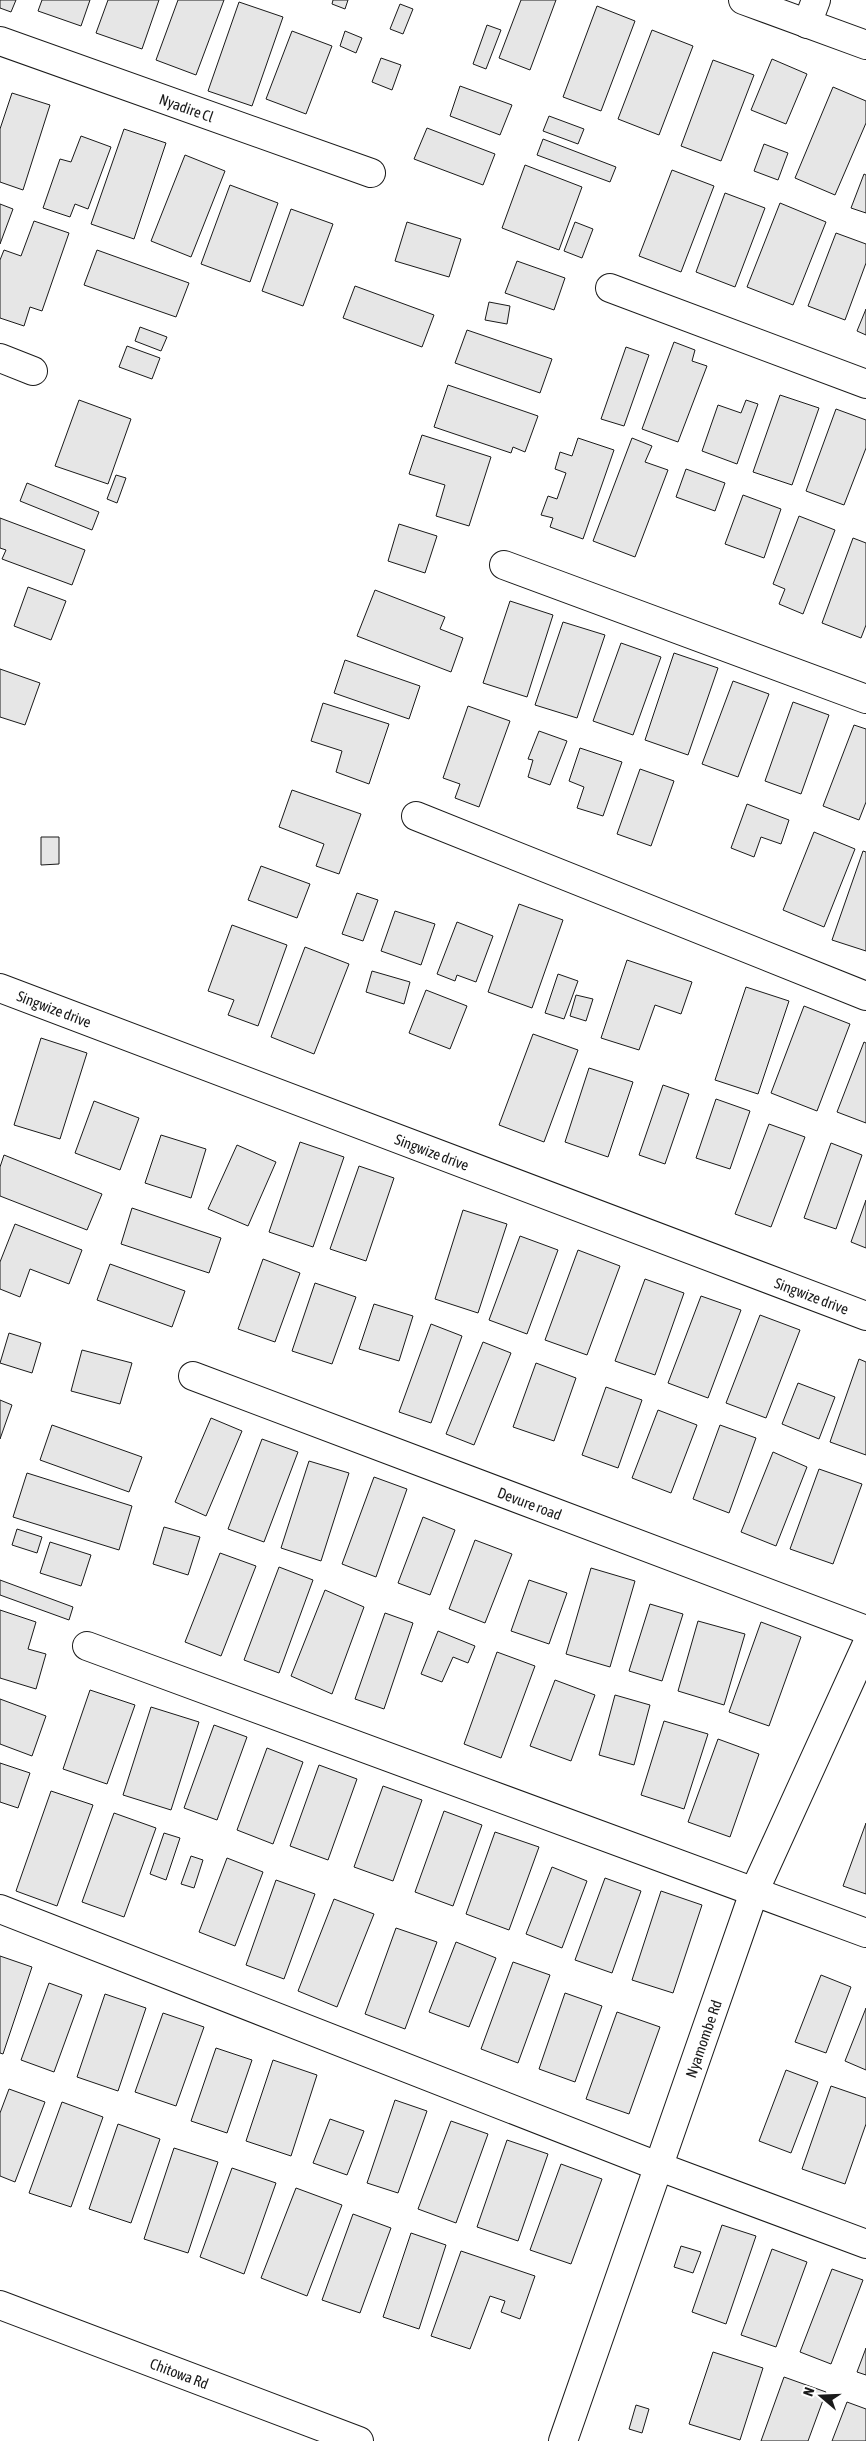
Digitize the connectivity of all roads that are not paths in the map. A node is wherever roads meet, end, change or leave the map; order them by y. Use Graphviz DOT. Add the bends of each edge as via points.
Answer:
graph roads {
  1 [pos="743,0"];
  2 [pos="811,12"];
  3 [pos="0,41"];
  4 [pos="866,45"];
  5 [pos="371,173"];
  6 [pos="610,288"];
  7 [pos="0,358"];
  8 [pos="33,371"];
  9 [pos="866,384"];
  10 [pos="504,565"];
  11 [pos="866,699"];
  12 [pos="416,816"];
  13 [pos="0,988"];
  14 [pos="866,996"];
  15 [pos="866,1316"];
  16 [pos="193,1376"];
  17 [pos="866,1630"];
  18 [pos="87,1646"];
  19 [pos="866,1646"];
  20 [pos="754,1892"];
  21 [pos="0,1909"];
  22 [pos="866,1933"];
  23 [pos="660,2167"];
  24 [pos="866,2244"];
  25 [pos="0,2305"];
  26 [pos="359,2441"];
  27 [pos="563,2441"];
  1 -- 2 [label="street"];
  2 -- 4 [label="street"];
  3 -- 5 [label="street, Nyadire Cl"];
  6 -- 9 [label="street"];
  7 -- 8 [label="street"];
  10 -- 11 [label="street"];
  12 -- 14 [label="street"];
  13 -- 15 [label="street, Singwize drive"];
  16 -- 17 [label="street, Devure road"];
  18 -- 20 [label="street"];
  19 -- 20 [label="street, Nyamombe Rd"];
  20 -- 22 [label="street"];
  20 -- 23 [label="street, Nyamombe Rd"];
  21 -- 23 [label="street"];
  23 -- 24 [label="street"];
  23 -- 27 [label="street, Nyamombe Rd"];
  25 -- 26 [label="street, Chitowa Rd"];
}
